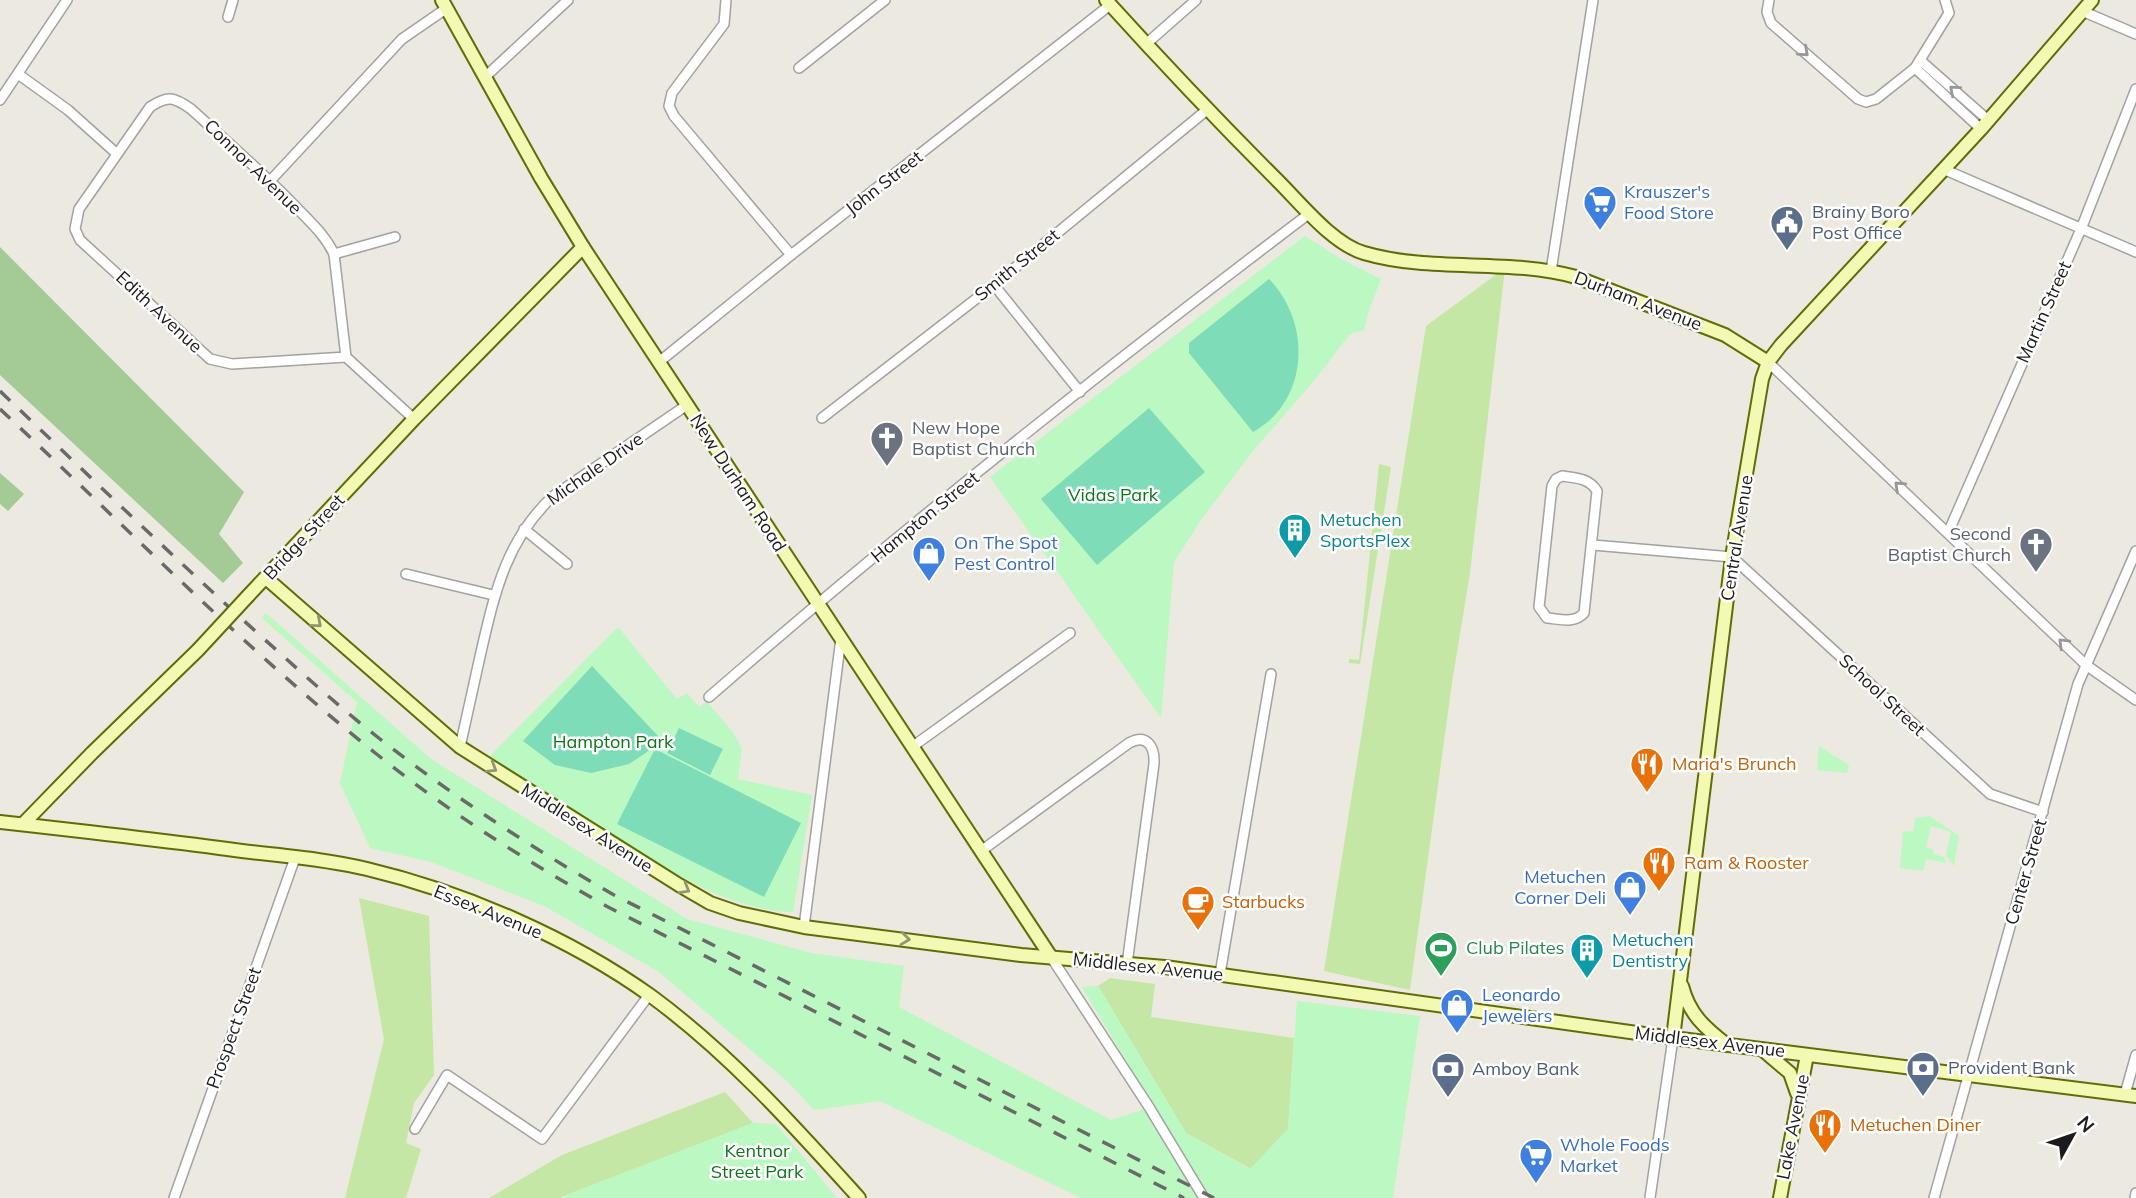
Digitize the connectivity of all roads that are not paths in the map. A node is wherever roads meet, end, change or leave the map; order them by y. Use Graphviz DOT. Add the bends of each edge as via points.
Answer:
graph roads {
  1 [pos="67,0"];
  2 [pos="233,0"];
  3 [pos="568,0"];
  4 [pos="726,0"];
  5 [pos="885,0"];
  6 [pos="1196,0"];
  7 [pos="1593,0"];
  8 [pos="1769,0"];
  9 [pos="1945,0"];
  10 [pos="2092,0"];
  11 [pos="1108,2"];
  12 [pos="444,4"];
  13 [pos="2082,11"];
  14 [pos="228,17"];
  15 [pos="2136,34"];
  16 [pos="1146,44"];
  17 [pos="1917,64"];
  18 [pos="799,68"];
  19 [pos="18,74"];
  20 [pos="485,77"];
  21 [pos="2136,89"];
  22 [pos="0,100"];
  23 [pos="1208,110"];
  24 [pos="1985,124"];
  25 [pos="116,153"];
  26 [pos="1943,169"];
  27 [pos="270,181"];
  28 [pos="1310,213"];
  29 [pos="2081,229"];
  30 [pos="395,237"];
  31 [pos="583,247"];
  32 [pos="2136,252"];
  33 [pos="334,254"];
  34 [pos="791,255"];
  35 [pos="1551,271"];
  36 [pos="993,285"];
  37 [pos="346,357"];
  38 [pos="659,362"];
  39 [pos="1768,362"];
  40 [pos="1080,392"];
  41 [pos="687,405"];
  42 [pos="822,418"];
  43 [pos="415,419"];
  44 [pos="524,529"];
  45 [pos="1948,533"];
  46 [pos="1593,545"];
  47 [pos="2136,551"];
  48 [pos="1732,558"];
  49 [pos="567,564"];
  50 [pos="407,574"];
  51 [pos="266,578"];
  52 [pos="494,595"];
  53 [pos="818,603"];
  54 [pos="1070,633"];
  55 [pos="841,638"];
  56 [pos="2086,665"];
  57 [pos="1271,674"];
  58 [pos="709,697"];
  59 [pos="2136,700"];
  60 [pos="460,747"];
  61 [pos="912,747"];
  62 [pos="2043,812"];
  63 [pos="0,822"];
  64 [pos="23,824"];
  65 [pos="981,851"];
  66 [pos="295,858"];
  67 [pos="804,927"];
  68 [pos="1051,957"];
  69 [pos="1126,964"];
  70 [pos="1220,974"];
  71 [pos="1680,978"];
  72 [pos="649,995"];
  73 [pos="1673,1038"];
  74 [pos="1727,1045"];
  75 [pos="1761,1049"];
  76 [pos="1807,1055"];
  77 [pos="2136,1055"];
  78 [pos="1967,1076"];
  79 [pos="2131,1095"];
  80 [pos="1798,1099"];
  81 [pos="415,1129"];
  82 [pos="174,1198"];
  83 [pos="859,1198"];
  84 [pos="1204,1198"];
  85 [pos="1650,1198"];
  86 [pos="1780,1198"];
  87 [pos="1934,1198"];
  1 -- 19 [label="street"];
  2 -- 14 [label="street"];
  3 -- 20 [label="street"];
  4 -- 34 [label="street" via="724,24 672,93 669,106"];
  5 -- 18 [label="street"];
  6 -- 16 [label="street"];
  7 -- 35 [label="street"];
  8 -- 17 [label="street, one-way" via="1771,23 1858,99 1876,99"];
  9 -- 17 [label="street" via="1949,13"];
  10 -- 13 [label="street, Central Avenue"];
  11 -- 16 [label="street, Durham Avenue"];
  11 -- 34 [label="street, John Street"];
  12 -- 20 [label="street, New Durham Road"];
  12 -- 27 [label="street" via="402,39"];
  13 -- 15 [label="street"];
  13 -- 24 [label="street, Central Avenue"];
  16 -- 23 [label="street, Durham Avenue"];
  17 -- 24 [label="street"];
  19 -- 22 [label="street"];
  19 -- 25 [label="street"];
  20 -- 31 [label="street, New Durham Road"];
  21 -- 29 [label="street, Martin Street"];
  23 -- 28 [label="street, Durham Avenue"];
  23 -- 36 [label="street, Smith Street"];
  24 -- 26 [label="street, Central Avenue"];
  25 -- 27 [label="street, Connor Avenue" via="150,107 162,99 178,99"];
  25 -- 37 [label="street, Edith Avenue" via="79,209 75,229 80,240 210,359 232,364"];
  26 -- 29 [label="street"];
  26 -- 39 [label="street, Central Avenue"];
  27 -- 33 [label="street, Connor Avenue" via="317,229"];
  28 -- 35 [label="street, Durham Avenue" via="1345,244 1363,253"];
  28 -- 40 [label="street, Hampton Street"];
  29 -- 32 [label="street"];
  29 -- 45 [label="street, Martin Street"];
  30 -- 33 [label="street"];
  31 -- 38 [label="street, New Durham Road"];
  31 -- 43 [label="street, Bridge Street"];
  33 -- 37 [label="street, Connor Avenue"];
  34 -- 38 [label="street, John Street"];
  35 -- 39 [label="street, Durham Avenue" via="1617,291 1713,330"];
  36 -- 40 [label="street"];
  36 -- 42 [label="street, Smith Street"];
  37 -- 43 [label="street"];
  38 -- 41 [label="street, New Durham Road"];
  45 -- 39 [label="street, Durham Avenue, one-way"];
  39 -- 48 [label="street, Central Avenue"];
  40 -- 53 [label="street, Hampton Street"];
  41 -- 44 [label="street, Michale Drive" via="552,497"];
  41 -- 53 [label="street, New Durham Road"];
  43 -- 51 [label="street, Bridge Street"];
  44 -- 49 [label="street"];
  44 -- 52 [label="street, Michale Drive"];
  56 -- 45 [label="street, Durham Avenue, one-way"];
  46 -- 46 [label="street" via="1597,491 1585,480 1556,479 1539,607 1547,618 1572,621 1584,613"];
  46 -- 48 [label="street"];
  47 -- 56 [label="street, Center Street"];
  48 -- 62 [label="street, School Street" via="1990,794"];
  48 -- 71 [label="street, Central Avenue"];
  50 -- 52 [label="street"];
  51 -- 60 [label="street, Middlesex Avenue, one-way"];
  51 -- 64 [label="street, Bridge Street, bridge"];
  52 -- 60 [label="street, Michale Drive"];
  53 -- 55 [label="street, New Durham Road"];
  53 -- 58 [label="street, Hampton Street"];
  54 -- 61 [label="street"];
  55 -- 61 [label="street, New Durham Road"];
  55 -- 67 [label="street"];
  56 -- 59 [label="street, Durham Avenue"];
  56 -- 62 [label="street, Center Street"];
  57 -- 70 [label="street"];
  60 -- 67 [label="street, Middlesex Avenue, one-way" via="709,903"];
  61 -- 65 [label="street, New Durham Road"];
  62 -- 78 [label="street, Center Street"];
  63 -- 64 [label="street, Essex Avenue"];
  64 -- 66 [label="street, Essex Avenue"];
  65 -- 68 [label="street, New Durham Road"];
  65 -- 69 [label="street" via="1129,743 1147,741 1154,764"];
  66 -- 72 [label="street, Essex Avenue" via="368,869 485,907 575,950"];
  66 -- 82 [label="street, Prospect Street"];
  67 -- 68 [label="street, Middlesex Avenue, one-way"];
  68 -- 69 [label="street, Middlesex Avenue"];
  68 -- 84 [label="street"];
  69 -- 70 [label="street, Middlesex Avenue"];
  70 -- 73 [label="street, Middlesex Avenue"];
  71 -- 73 [label="street, Central Avenue"];
  71 -- 74 [label="street" via="1694,1016"];
  72 -- 81 [label="street" via="542,1139 447,1075"];
  72 -- 83 [label="street, Essex Avenue" via="747,1078"];
  73 -- 74 [label="street, Middlesex Avenue"];
  73 -- 85 [label="street, Central Avenue"];
  74 -- 75 [label="street, Middlesex Avenue"];
  75 -- 76 [label="street, Middlesex Avenue"];
  75 -- 80 [label="street" via="1790,1073"];
  76 -- 78 [label="street, Middlesex Avenue"];
  76 -- 80 [label="street, Lake Avenue"];
  77 -- 79 [label="street"];
  78 -- 79 [label="street, Middlesex Avenue"];
  78 -- 87 [label="street, Center Street"];
  80 -- 86 [label="street, Lake Avenue"];
}
